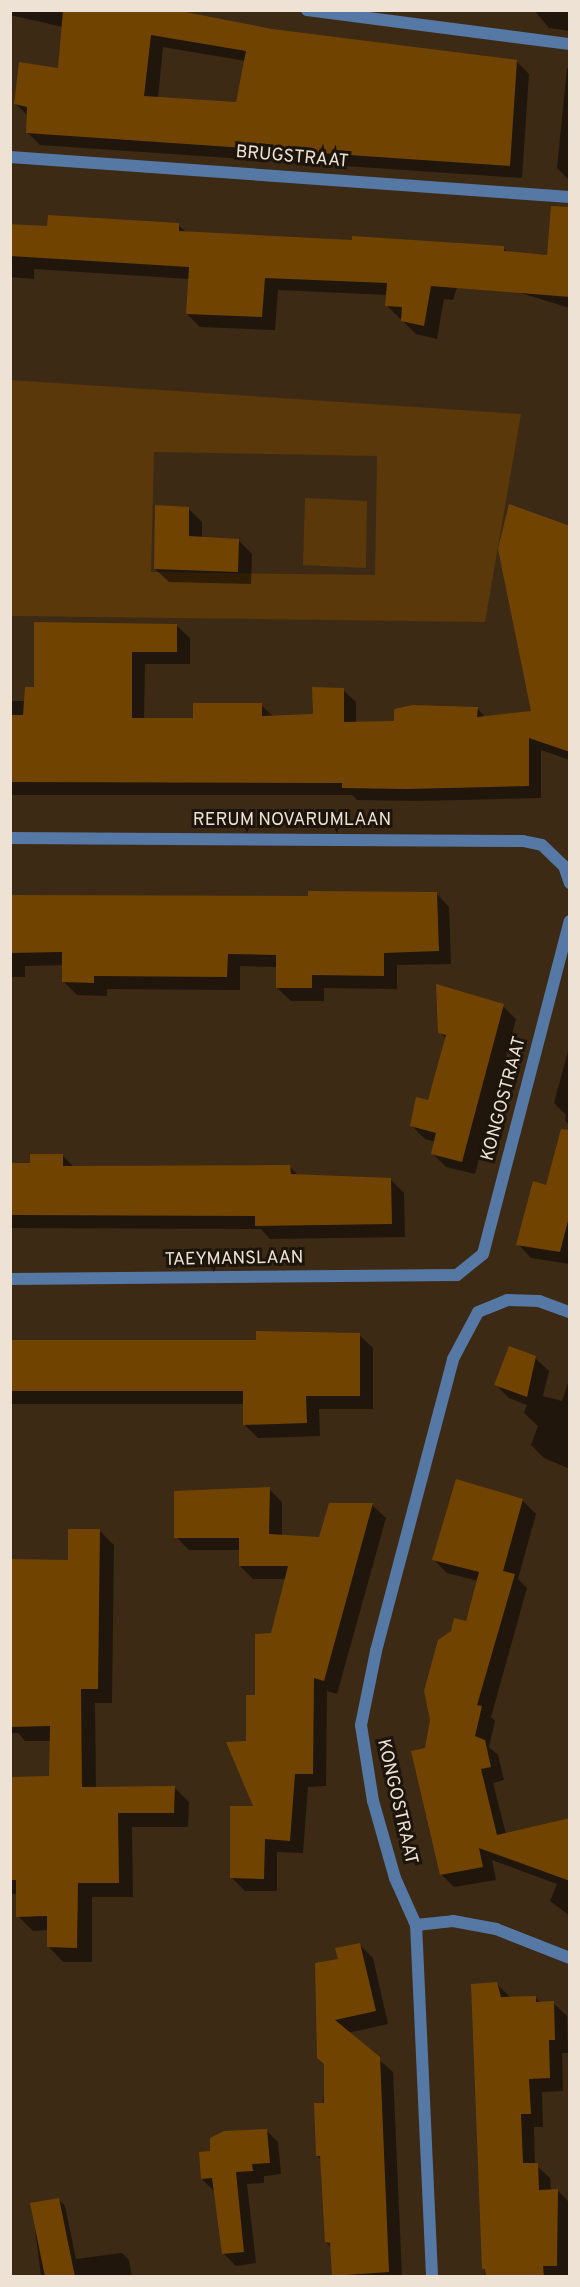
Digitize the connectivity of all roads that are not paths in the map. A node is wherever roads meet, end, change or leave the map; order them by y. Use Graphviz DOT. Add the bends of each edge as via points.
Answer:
graph roads {
  1 [pos="307,10"];
  2 [pos="570,44"];
  3 [pos="10,158"];
  4 [pos="570,197"];
  5 [pos="10,838"];
  6 [pos="570,883"];
  7 [pos="570,921"];
  8 [pos="457,1275"];
  9 [pos="10,1279"];
  10 [pos="570,1312"];
  11 [pos="416,1925"];
  12 [pos="570,1958"];
  13 [pos="432,2277"];
  1 -- 2 [label="street"];
  3 -- 4 [label="street, BRUGSTRAAT"];
  5 -- 6 [label="street, RERUM NOVARUMLAAN" via="523,841 542,845 564,866"];
  7 -- 8 [label="street, KONGOSTRAAT" via="483,1254"];
  8 -- 9 [label="street, TAEYMANSLAAN"];
  10 -- 11 [label="street, KONGOSTRAAT" via="539,1301 507,1300 478,1312 453,1359 376,1652 361,1725 373,1801 395,1878"];
  11 -- 12 [label="street" via="453,1921 496,1929"];
  11 -- 13 [label="street, KONGOSTRAAT"];
}
